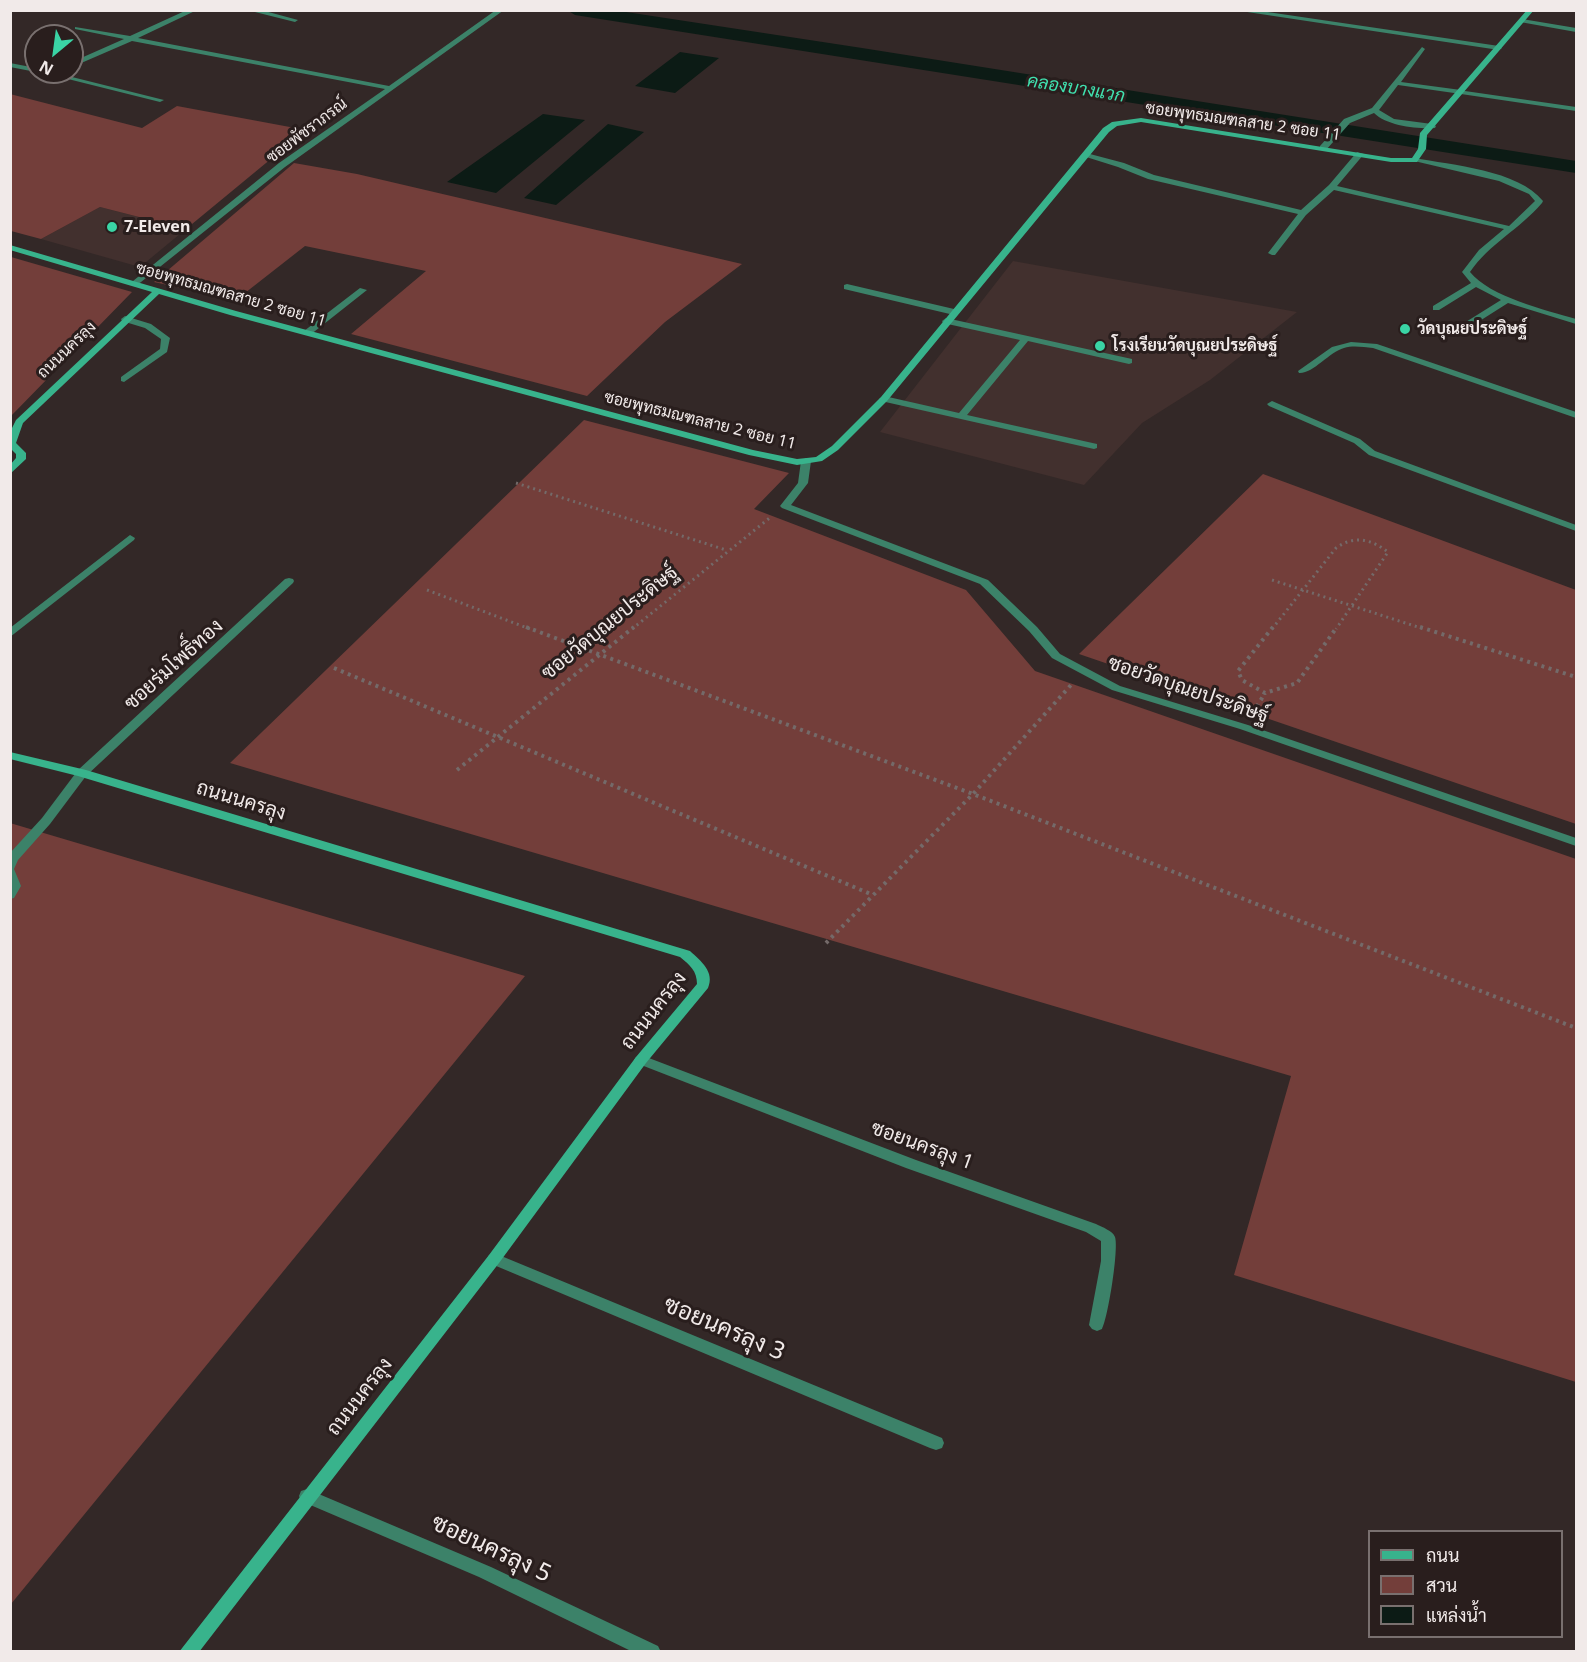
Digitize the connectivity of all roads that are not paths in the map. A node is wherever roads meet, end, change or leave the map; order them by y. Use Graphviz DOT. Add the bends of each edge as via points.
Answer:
graph roads {
  1 [pos="194,10"];
  2 [pos="250,10"];
  3 [pos="501,10"];
  4 [pos="1237,10"];
  5 [pos="1532,10"];
  6 [pos="295,20"];
  7 [pos="1522,21"];
  8 [pos="84,29"];
  9 [pos="1576,30"];
  10 [pos="132,39"];
  11 [pos="1499,48"];
  12 [pos="1422,49"];
  13 [pos="84,60"];
  14 [pos="84,81"];
  15 [pos="1396,84"];
  16 [pos="390,88"];
  17 [pos="1461,92"];
  18 [pos="160,100"];
  19 [pos="1576,109"];
  20 [pos="1375,110"];
  21 [pos="1432,126"];
  22 [pos="1323,148"];
  23 [pos="1360,154"];
  24 [pos="1087,156"];
  25 [pos="1414,160"];
  26 [pos="1332,187"];
  27 [pos="1303,213"];
  28 [pos="1509,228"];
  29 [pos="10,247"];
  30 [pos="1272,253"];
  31 [pos="136,283"];
  32 [pos="1476,284"];
  33 [pos="847,286"];
  34 [pos="158,290"];
  35 [pos="363,290"];
  36 [pos="1509,299"];
  37 [pos="1436,308"];
  38 [pos="954,312"];
  39 [pos="125,319"];
  40 [pos="946,321"];
  41 [pos="1576,322"];
  42 [pos="1464,327"];
  43 [pos="307,333"];
  44 [pos="1026,338"];
  45 [pos="1129,361"];
  46 [pos="1302,371"];
  47 [pos="124,379"];
  48 [pos="884,399"];
  49 [pos="1272,404"];
  50 [pos="1576,415"];
  51 [pos="961,417"];
  52 [pos="1094,446"];
  53 [pos="806,461"];
  54 [pos="10,471"];
  55 [pos="1576,528"];
  56 [pos="130,538"];
  57 [pos="289,581"];
  58 [pos="10,634"];
  59 [pos="10,755"];
  60 [pos="82,773"];
  61 [pos="1576,842"];
  62 [pos="10,866"];
  63 [pos="10,872"];
  64 [pos="10,896"];
  65 [pos="641,1060"];
  66 [pos="494,1259"];
  67 [pos="1097,1325"];
  68 [pos="936,1443"];
  69 [pos="307,1496"];
  70 [pos="188,1652"];
  71 [pos="652,1652"];
  1 -- 10 [label="street"];
  2 -- 6 [label="street"];
  3 -- 16 [label="street, ซอยพัชราภรณ์"];
  4 -- 11 [label="street"];
  5 -- 7 [label="street"];
  7 -- 9 [label="street"];
  7 -- 11 [label="street"];
  8 -- 10 [label="street"];
  10 -- 13 [label="street"];
  10 -- 16 [label="street"];
  11 -- 17 [label="street"];
  12 -- 15 [label="street"];
  14 -- 18 [label="street"];
  15 -- 17 [label="street"];
  15 -- 20 [label="street"];
  16 -- 31 [label="street, ซอยพัชราภรณ์" via="282,165"];
  17 -- 19 [label="street"];
  17 -- 21 [label="street"];
  20 -- 21 [label="street" via="1388,119"];
  20 -- 22 [label="street" via="1352,117"];
  21 -- 25 [label="street" via="1423,135 1422,149"];
  22 -- 23 [label="street, ซอยพุทธมณฑลสาย 2 ซอย 11"];
  22 -- 24 [label="street, ซอยพุทธมณฑลสาย 2 ซอย 11" via="1141,120 1115,124 1106,130"];
  23 -- 25 [label="street, ซอยพุทธมณฑลสาย 2 ซอย 11"];
  23 -- 26 [label="street"];
  24 -- 27 [label="street" via="1151,177"];
  24 -- 38 [label="street, ซอยพุทธมณฑลสาย 2 ซอย 11"];
  25 -- 28 [label="street" via="1528,188 1539,201"];
  26 -- 27 [label="street"];
  26 -- 28 [label="street"];
  27 -- 30 [label="street"];
  28 -- 32 [label="street" via="1466,272"];
  29 -- 31 [label="street, ซอยพุทธมณฑลสาย 2 ซอย 11"];
  31 -- 34 [label="street, ซอยพุทธมณฑลสาย 2 ซอย 11"];
  32 -- 36 [label="street"];
  32 -- 37 [label="street"];
  33 -- 38 [label="street"];
  34 -- 39 [label="street, ถนนนครลุง"];
  34 -- 43 [label="street, ซอยพุทธมณฑลสาย 2 ซอย 11"];
  35 -- 43 [label="street"];
  36 -- 41 [label="street"];
  36 -- 42 [label="street"];
  38 -- 40 [label="street, ซอยพุทธมณฑลสาย 2 ซอย 11"];
  39 -- 47 [label="street" via="148,326 166,338 164,350"];
  39 -- 54 [label="street, ถนนนครลุง" via="19,422 11,443 21,453 21,459"];
  40 -- 44 [label="street"];
  40 -- 48 [label="street, ซอยพุทธมณฑลสาย 2 ซอย 11"];
  43 -- 53 [label="street, ซอยพุทธมณฑลสาย 2 ซอย 11" via="752,453"];
  44 -- 45 [label="street"];
  44 -- 51 [label="street"];
  46 -- 50 [label="street" via="1344,343 1352,342 1374,346"];
  48 -- 51 [label="street"];
  48 -- 53 [label="street, ซอยพุทธมณฑลสาย 2 ซอย 11" via="836,448 819,459"];
  49 -- 55 [label="street" via="1357,441 1372,453"];
  51 -- 52 [label="street"];
  53 -- 61 [label="street, ซอยวัดบุณยประดิษฐ์" via="803,483 785,506 984,582 1056,656 1083,672 1116,688 1244,727"];
  56 -- 58 [label="street"];
  57 -- 60 [label="street, ซอยร่มโพธิ์ทอง"];
  59 -- 60 [label="street, ถนนนครลุง"];
  60 -- 62 [label="street, ซอยร่มโพธิ์ทอง"];
  60 -- 65 [label="street, ถนนนครลุง" via="685,954 700,967 703,985"];
  63 -- 64 [label="street" via="15,886"];
  65 -- 66 [label="street, ถนนนครลุง"];
  65 -- 67 [label="street, ซอยนครลุง 1" via="910,1164 1091,1228 1108,1238"];
  66 -- 68 [label="street, ซอยนครลุง 3"];
  66 -- 69 [label="street, ถนนนครลุง"];
  69 -- 70 [label="street, ถนนนครลุง"];
  69 -- 71 [label="street, ซอยนครลุง 5" via="476,1568"];
}
